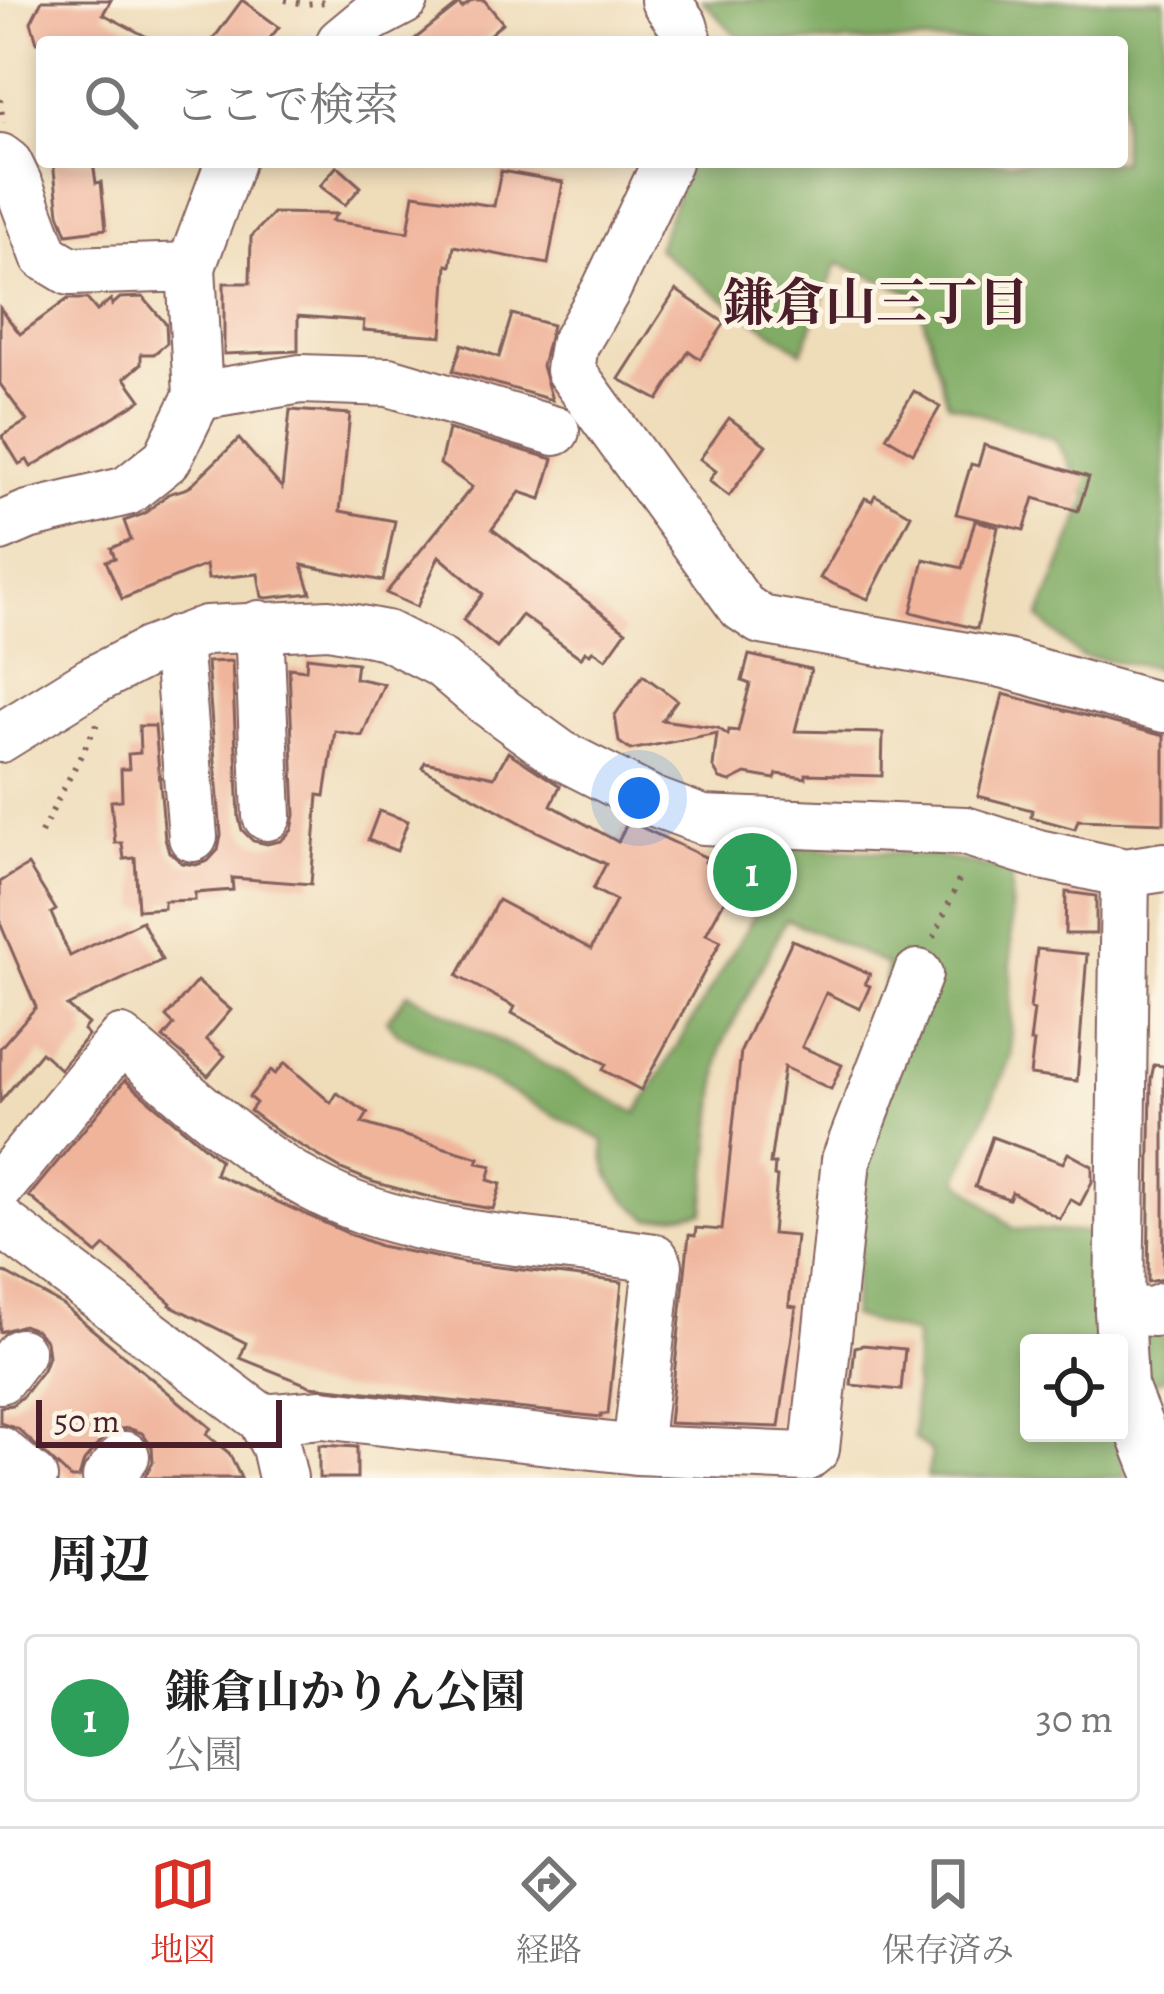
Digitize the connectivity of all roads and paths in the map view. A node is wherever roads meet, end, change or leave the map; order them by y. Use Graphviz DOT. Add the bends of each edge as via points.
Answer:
graph roads {
  1 [pos="284,0"];
  2 [pos="335,0"];
  3 [pos="404,0"];
  4 [pos="665,0"];
  5 [pos="348,36"];
  6 [pos="686,36"];
  7 [pos="0,158"];
  8 [pos="228,168"];
  9 [pos="664,168"];
  10 [pos="190,267"];
  11 [pos="197,396"];
  12 [pos="555,431"];
  13 [pos="0,526"];
  14 [pos="259,625"];
  15 [pos="178,640"];
  16 [pos="92,681"];
  17 [pos="1164,708"];
  18 [pos="0,738"];
  19 [pos="267,816"];
  20 [pos="41,832"];
  21 [pos="979,836"];
  22 [pos="193,837"];
  23 [pos="1144,870"];
  24 [pos="917,974"];
  25 [pos="0,1187"];
  26 [pos="0,1221"];
  27 [pos="1141,1308"];
  28 [pos="262,1419"];
  29 [pos="637,1450"];
  30 [pos="0,1451"];
  31 [pos="33,1478"];
  32 [pos="283,1478"];
  33 [pos="1159,1478"];
  1 -- 2 [label="path"];
  3 -- 5 [label="street"];
  4 -- 6 [label="street"];
  7 -- 10 [label="street" via="45,256 70,271"];
  8 -- 10 [label="street"];
  9 -- 17 [label="street" via="574,345 570,370 742,607 761,620 1006,664"];
  10 -- 11 [label="street"];
  11 -- 12 [label="street" via="301,379 389,382"];
  11 -- 13 [label="street" via="167,459 127,491"];
  14 -- 15 [label="street"];
  14 -- 19 [label="street"];
  14 -- 21 [label="street" via="329,624 386,635 441,663 561,755 703,820"];
  15 -- 16 [label="street"];
  15 -- 22 [label="street"];
  16 -- 18 [label="street"];
  16 -- 20 [label="path" via="98,727"];
  21 -- 23 [label="street"];
  21 -- 24 [label="path"];
  23 -- 27 [label="street"];
  24 -- 29 [label="street" via="846,1160 815,1449 805,1457"];
  25 -- 29 [label="street" via="121,1040 253,1148 360,1208 482,1238 654,1258"];
  26 -- 28 [label="street"];
  27 -- 33 [label="street" via="1124,1386"];
  28 -- 29 [label="street" via="322,1414"];
  28 -- 32 [label="street"];
  30 -- 31 [label="street"];
}
